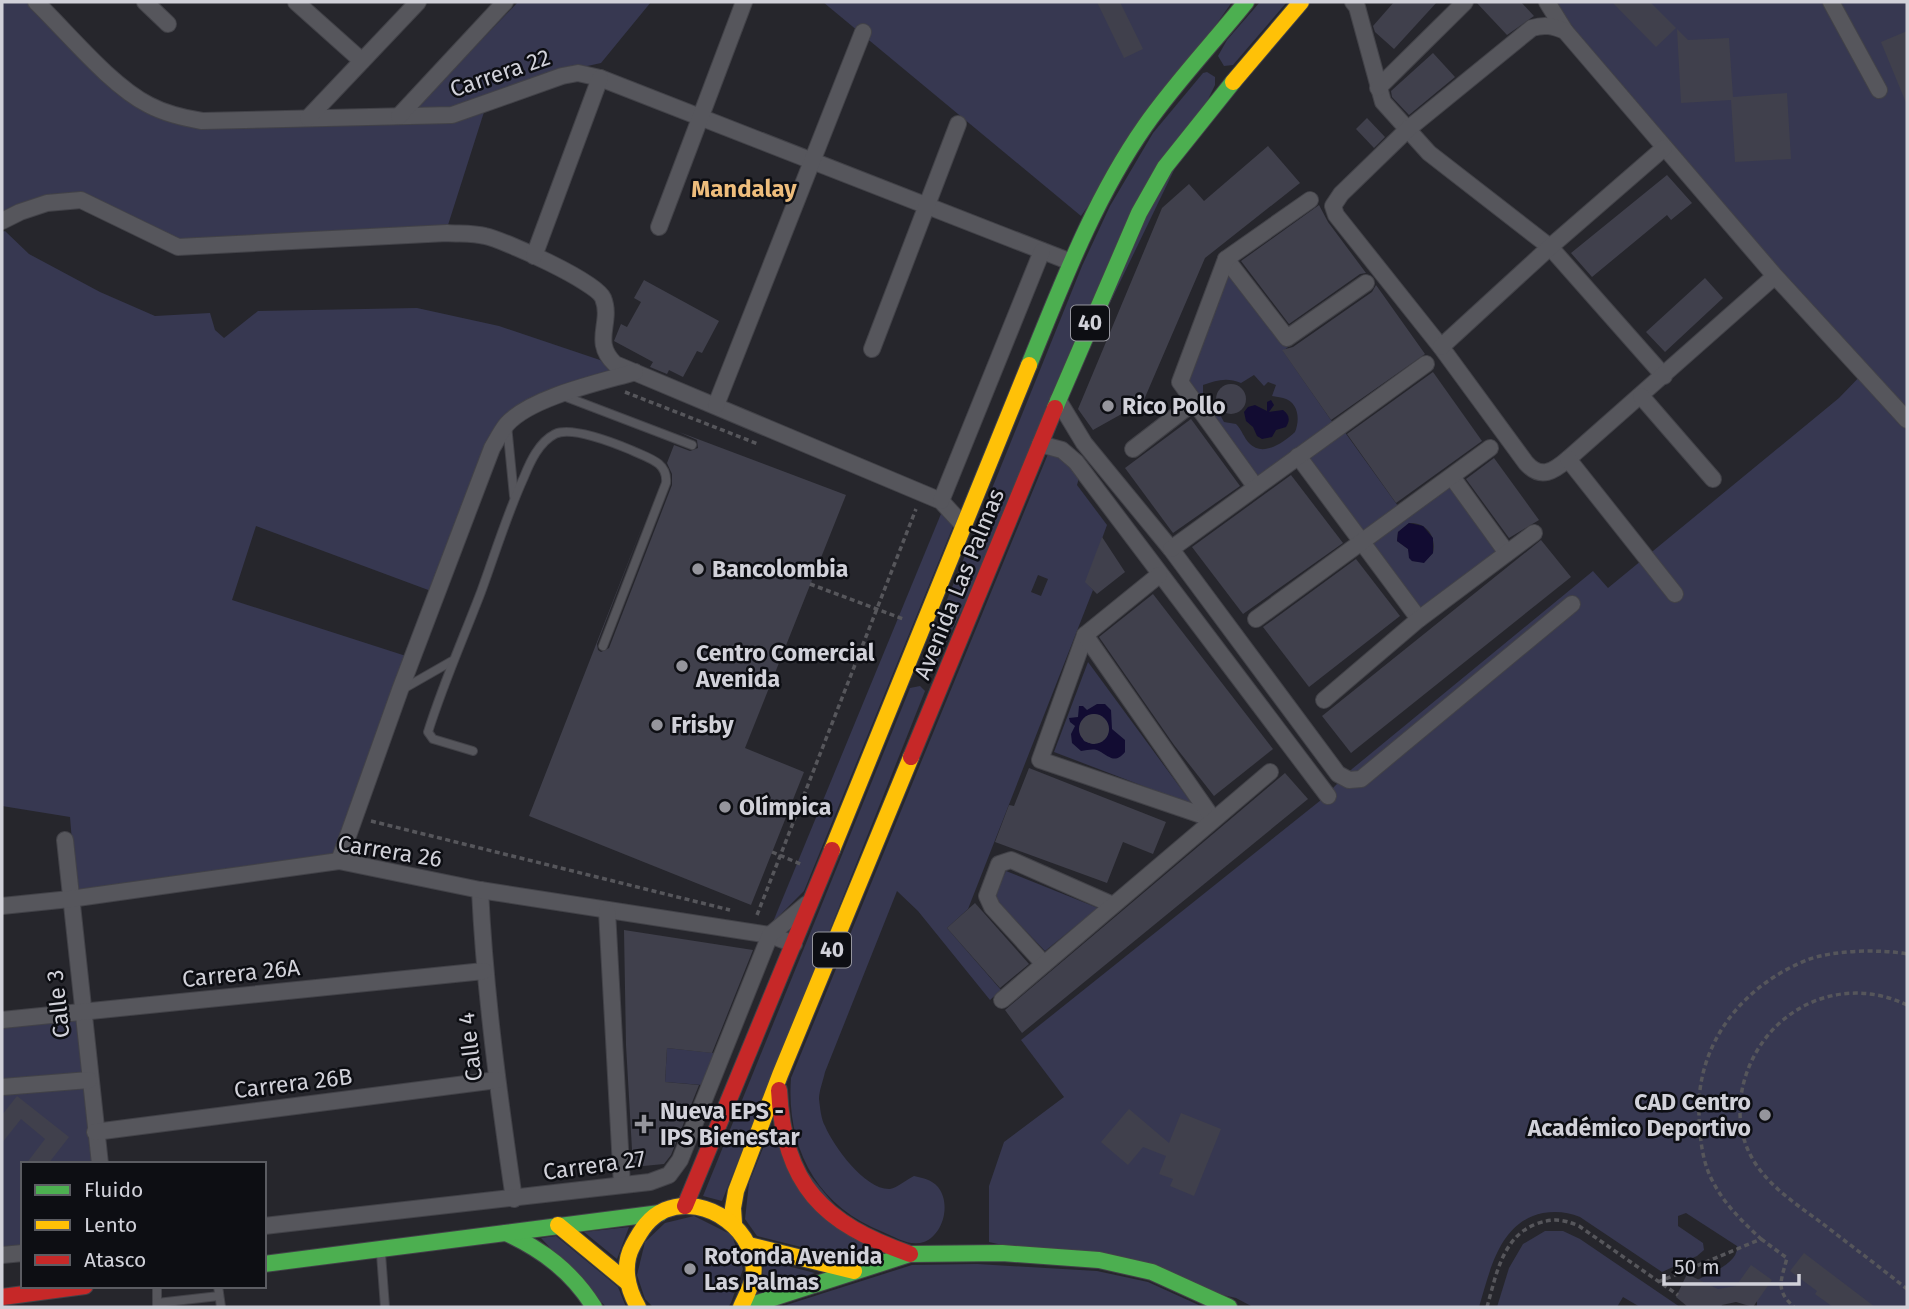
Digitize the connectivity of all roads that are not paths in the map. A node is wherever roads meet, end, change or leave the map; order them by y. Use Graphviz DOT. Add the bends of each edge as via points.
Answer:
graph roads {
  1 [pos="36,2"];
  2 [pos="145,2"];
  3 [pos="296,2"];
  4 [pos="418,2"];
  5 [pos="505,2"];
  6 [pos="744,2"];
  7 [pos="1246,2"];
  8 [pos="1301,2"];
  9 [pos="1353,2"];
  10 [pos="1465,2"];
  11 [pos="1547,2"];
  12 [pos="1831,2"];
  13 [pos="168,24"];
  14 [pos="863,32"];
  15 [pos="1565,32"];
  16 [pos="362,61"];
  17 [pos="1216,70"];
  18 [pos="600,78"];
  19 [pos="1378,88"];
  20 [pos="1879,90"];
  21 [pos="399,116"];
  22 [pos="701,117"];
  23 [pos="308,118"];
  24 [pos="958,124"];
  25 [pos="1408,129"];
  26 [pos="1664,148"];
  27 [pos="812,162"];
  28 [pos="1310,200"];
  29 [pos="927,207"];
  30 [pos="2,221"];
  31 [pos="659,227"];
  32 [pos="1550,247"];
  33 [pos="1042,251"];
  34 [pos="534,256"];
  35 [pos="1226,259"];
  36 [pos="1071,262"];
  37 [pos="1775,276"];
  38 [pos="1366,283"];
  39 [pos="1441,347"];
  40 [pos="872,349"];
  41 [pos="1426,364"];
  42 [pos="635,372"];
  43 [pos="1664,376"];
  44 [pos="561,395"];
  45 [pos="1641,397"];
  46 [pos="1058,400"];
  47 [pos="1194,402"];
  48 [pos="716,405"];
  49 [pos="1907,420"];
  50 [pos="507,424"];
  51 [pos="1040,444"];
  52 [pos="692,445"];
  53 [pos="1489,448"];
  54 [pos="1133,449"];
  55 [pos="1298,456"];
  56 [pos="1568,459"];
  57 [pos="1452,477"];
  58 [pos="1713,479"];
  59 [pos="1255,486"];
  60 [pos="975,498"];
  61 [pos="515,499"];
  62 [pos="941,501"];
  63 [pos="964,526"];
  64 [pos="1534,533"];
  65 [pos="1361,541"];
  66 [pos="1171,550"];
  67 [pos="1507,553"];
  68 [pos="1159,575"];
  69 [pos="1675,594"];
  70 [pos="1572,604"];
  71 [pos="1256,619"];
  72 [pos="1419,619"];
  73 [pos="1085,635"];
  74 [pos="603,646"];
  75 [pos="453,661"];
  76 [pos="924,678"];
  77 [pos="400,690"];
  78 [pos="1324,700"];
  79 [pos="472,751"];
  80 [pos="1270,772"];
  81 [pos="1328,796"];
  82 [pos="1213,820"];
  83 [pos="65,840"];
  84 [pos="339,861"];
  85 [pos="480,890"];
  86 [pos="70,899"];
  87 [pos="812,900"];
  88 [pos="1113,905"];
  89 [pos="2,906"];
  90 [pos="607,911"];
  91 [pos="770,935"];
  92 [pos="794,944"];
  93 [pos="1044,964"];
  94 [pos="484,971"];
  95 [pos="1002,1000"];
  96 [pos="82,1012"];
  97 [pos="2,1020"];
  98 [pos="780,1075"];
  99 [pos="89,1080"];
  100 [pos="497,1080"];
  101 [pos="2,1087"];
  102 [pos="95,1132"];
  103 [pos="100,1162"];
  104 [pos="622,1185"];
  105 [pos="514,1199"];
  106 [pos="685,1206"];
  107 [pos="660,1213"];
  108 [pos="734,1223"];
  109 [pos="558,1225"];
  110 [pos="266,1226"];
  111 [pos="506,1233"];
  112 [pos="749,1245"];
  113 [pos="380,1248"];
  114 [pos="21,1253"];
  115 [pos="910,1254"];
  116 [pos="2,1255"];
  117 [pos="266,1264"];
  118 [pos="854,1271"];
  119 [pos="627,1282"];
  120 [pos="75,1288"];
  121 [pos="218,1288"];
  122 [pos="219,1296"];
  123 [pos="13,1300"];
  124 [pos="190,1304"];
  125 [pos="157,1305"];
  126 [pos="221,1307"];
  127 [pos="385,1307"];
  128 [pos="594,1307"];
  129 [pos="638,1307"];
  130 [pos="743,1307"];
  131 [pos="1229,1307"];
  1 -- 23 [label="street, Carrera 22" via="122,88 152,107 202,121"];
  2 -- 13 [label="street"];
  3 -- 16 [label="street"];
  4 -- 16 [label="street"];
  5 -- 21 [label="street"];
  6 -- 22 [label="street"];
  7 -- 17 [label="main road, Avenida Las Palmas / 40"];
  8 -- 17 [label="main road, Avenida Las Palmas / 40"];
  9 -- 19 [label="street"];
  10 -- 19 [label="street"];
  11 -- 15 [label="street"];
  12 -- 20 [label="street"];
  14 -- 27 [label="street"];
  15 -- 25 [label="street" via="1546,25 1532,29"];
  15 -- 26 [label="street"];
  16 -- 23 [label="street"];
  17 -- 36 [label="main road, Avenida Las Palmas / 40" via="1145,125"];
  17 -- 46 [label="main road, Avenida Las Palmas / 40" via="1139,213"];
  18 -- 21 [label="street, Carrera 22" via="578,72 452,115"];
  18 -- 22 [label="street, Carrera 22"];
  18 -- 34 [label="street"];
  19 -- 25 [label="street" via="1383,102"];
  21 -- 23 [label="street, Carrera 22"];
  22 -- 27 [label="street, Carrera 22"];
  22 -- 31 [label="street"];
  24 -- 29 [label="street"];
  25 -- 32 [label="street" via="1429,153"];
  25 -- 39 [label="street" via="1340,194 1334,209"];
  26 -- 32 [label="street"];
  26 -- 37 [label="street"];
  27 -- 29 [label="street, Carrera 22"];
  27 -- 48 [label="street"];
  28 -- 35 [label="street"];
  29 -- 33 [label="street, Carrera 22"];
  29 -- 40 [label="street"];
  30 -- 34 [label="street" via="47,203 81,200 178,247 447,233 486,236"];
  32 -- 39 [label="street"];
  32 -- 43 [label="street"];
  33 -- 36 [label="street, Carrera 22"];
  33 -- 62 [label="street"];
  34 -- 42 [label="street" via="588,282 603,296 606,355 614,364"];
  35 -- 38 [label="street" via="1287,338"];
  35 -- 47 [label="street" via="1180,382"];
  36 -- 60 [label="main road, Avenida Las Palmas / 40"];
  37 -- 43 [label="street"];
  37 -- 49 [label="street"];
  39 -- 56 [label="street" via="1530,467 1547,474"];
  41 -- 55 [label="street"];
  42 -- 44 [label="street"];
  42 -- 48 [label="street"];
  43 -- 45 [label="street"];
  44 -- 50 [label="street" via="521,412"];
  44 -- 52 [label="lane"];
  45 -- 56 [label="street"];
  45 -- 58 [label="street"];
  46 -- 51 [label="main road, Avenida Las Palmas / 40"];
  46 -- 66 [label="street" via="1084,443"];
  47 -- 54 [label="street"];
  47 -- 59 [label="street"];
  48 -- 62 [label="street"];
  50 -- 61 [label="lane"];
  50 -- 77 [label="street" via="492,448"];
  51 -- 68 [label="street" via="1062,450 1076,462"];
  51 -- 76 [label="main road, Avenida Las Palmas / 40"];
  53 -- 57 [label="street"];
  55 -- 59 [label="street"];
  55 -- 65 [label="street"];
  56 -- 69 [label="street"];
  57 -- 65 [label="street"];
  57 -- 67 [label="street"];
  59 -- 66 [label="street"];
  60 -- 62 [label="street"];
  60 -- 63 [label="main road, Avenida Las Palmas / 40"];
  61 -- 74 [label="lane" via="541,445 562,432 617,444 664,469 666,484"];
  61 -- 75 [label="lane"];
  62 -- 63 [label="street"];
  63 -- 76 [label="main road, Avenida Las Palmas / 40" via="924,626"];
  64 -- 67 [label="street"];
  65 -- 71 [label="street"];
  65 -- 72 [label="street"];
  66 -- 70 [label="street" via="1338,774 1349,780 1361,779"];
  67 -- 72 [label="street"];
  68 -- 73 [label="street"];
  68 -- 81 [label="street"];
  72 -- 78 [label="street"];
  73 -- 82 [label="street"];
  73 -- 82 [label="street" via="1040,760"];
  75 -- 77 [label="lane"];
  75 -- 79 [label="lane" via="428,735"];
  76 -- 87 [label="main road, Avenida Las Palmas / 40"];
  76 -- 98 [label="main road, Avenida Las Palmas / 40"];
  77 -- 84 [label="street"];
  80 -- 82 [label="street"];
  82 -- 88 [label="street"];
  83 -- 86 [label="street, Calle 3"];
  84 -- 85 [label="street, Carrera 26"];
  84 -- 86 [label="street, Carrera 26"];
  85 -- 90 [label="street, Carrera 26"];
  85 -- 94 [label="street, Calle 4"];
  86 -- 89 [label="street, Carrera 26"];
  86 -- 96 [label="street, Calle 3"];
  87 -- 91 [label="street"];
  87 -- 92 [label="main road, Avenida Las Palmas / 40"];
  88 -- 93 [label="street"];
  88 -- 93 [label="street" via="1012,860 999,864 987,896"];
  90 -- 91 [label="street, Carrera 26"];
  90 -- 104 [label="street"];
  91 -- 92 [label="street, Carrera 26"];
  91 -- 104 [label="street, Carrera 27" via="676,1168 660,1179"];
  92 -- 106 [label="main road, Avenida Las Palmas / 40"];
  93 -- 95 [label="street"];
  94 -- 96 [label="street, Carrera 26A"];
  94 -- 100 [label="street, Calle 4"];
  96 -- 97 [label="street, Carrera 26A"];
  96 -- 99 [label="street, Calle 3"];
  98 -- 108 [label="main road, Avenida Las Palmas / 40" via="736,1191"];
  98 -- 115 [label="main road" via="781,1126 803,1183 825,1209 852,1230"];
  99 -- 101 [label="street"];
  99 -- 102 [label="street, Calle 3"];
  100 -- 102 [label="street, Carrera 26B"];
  100 -- 105 [label="street, Calle 4"];
  102 -- 103 [label="street, Calle 3"];
  104 -- 105 [label="street, Carrera 27"];
  105 -- 110 [label="street, Carrera 27"];
  106 -- 107 [label="main road"];
  106 -- 108 [label="main road" via="714,1210"];
  107 -- 109 [label="main road"];
  107 -- 119 [label="main road" via="632,1245"];
  108 -- 112 [label="main road"];
  109 -- 111 [label="main road"];
  109 -- 119 [label="main road"];
  111 -- 113 [label="main road"];
  111 -- 128 [label="main road" via="551,1257"];
  112 -- 118 [label="main road"];
  112 -- 130 [label="main road" via="754,1274"];
  113 -- 117 [label="main road"];
  113 -- 127 [label="lane"];
  114 -- 116 [label="street"];
  115 -- 118 [label="main road"];
  115 -- 131 [label="main road" via="1002,1253 1099,1260 1152,1272"];
  118 -- 130 [label="main road"];
  119 -- 129 [label="main road"];
  120 -- 123 [label="main road"];
  121 -- 122 [label="lane"];
  122 -- 124 [label="lane"];
  122 -- 126 [label="lane"];
  124 -- 125 [label="lane"];
}
